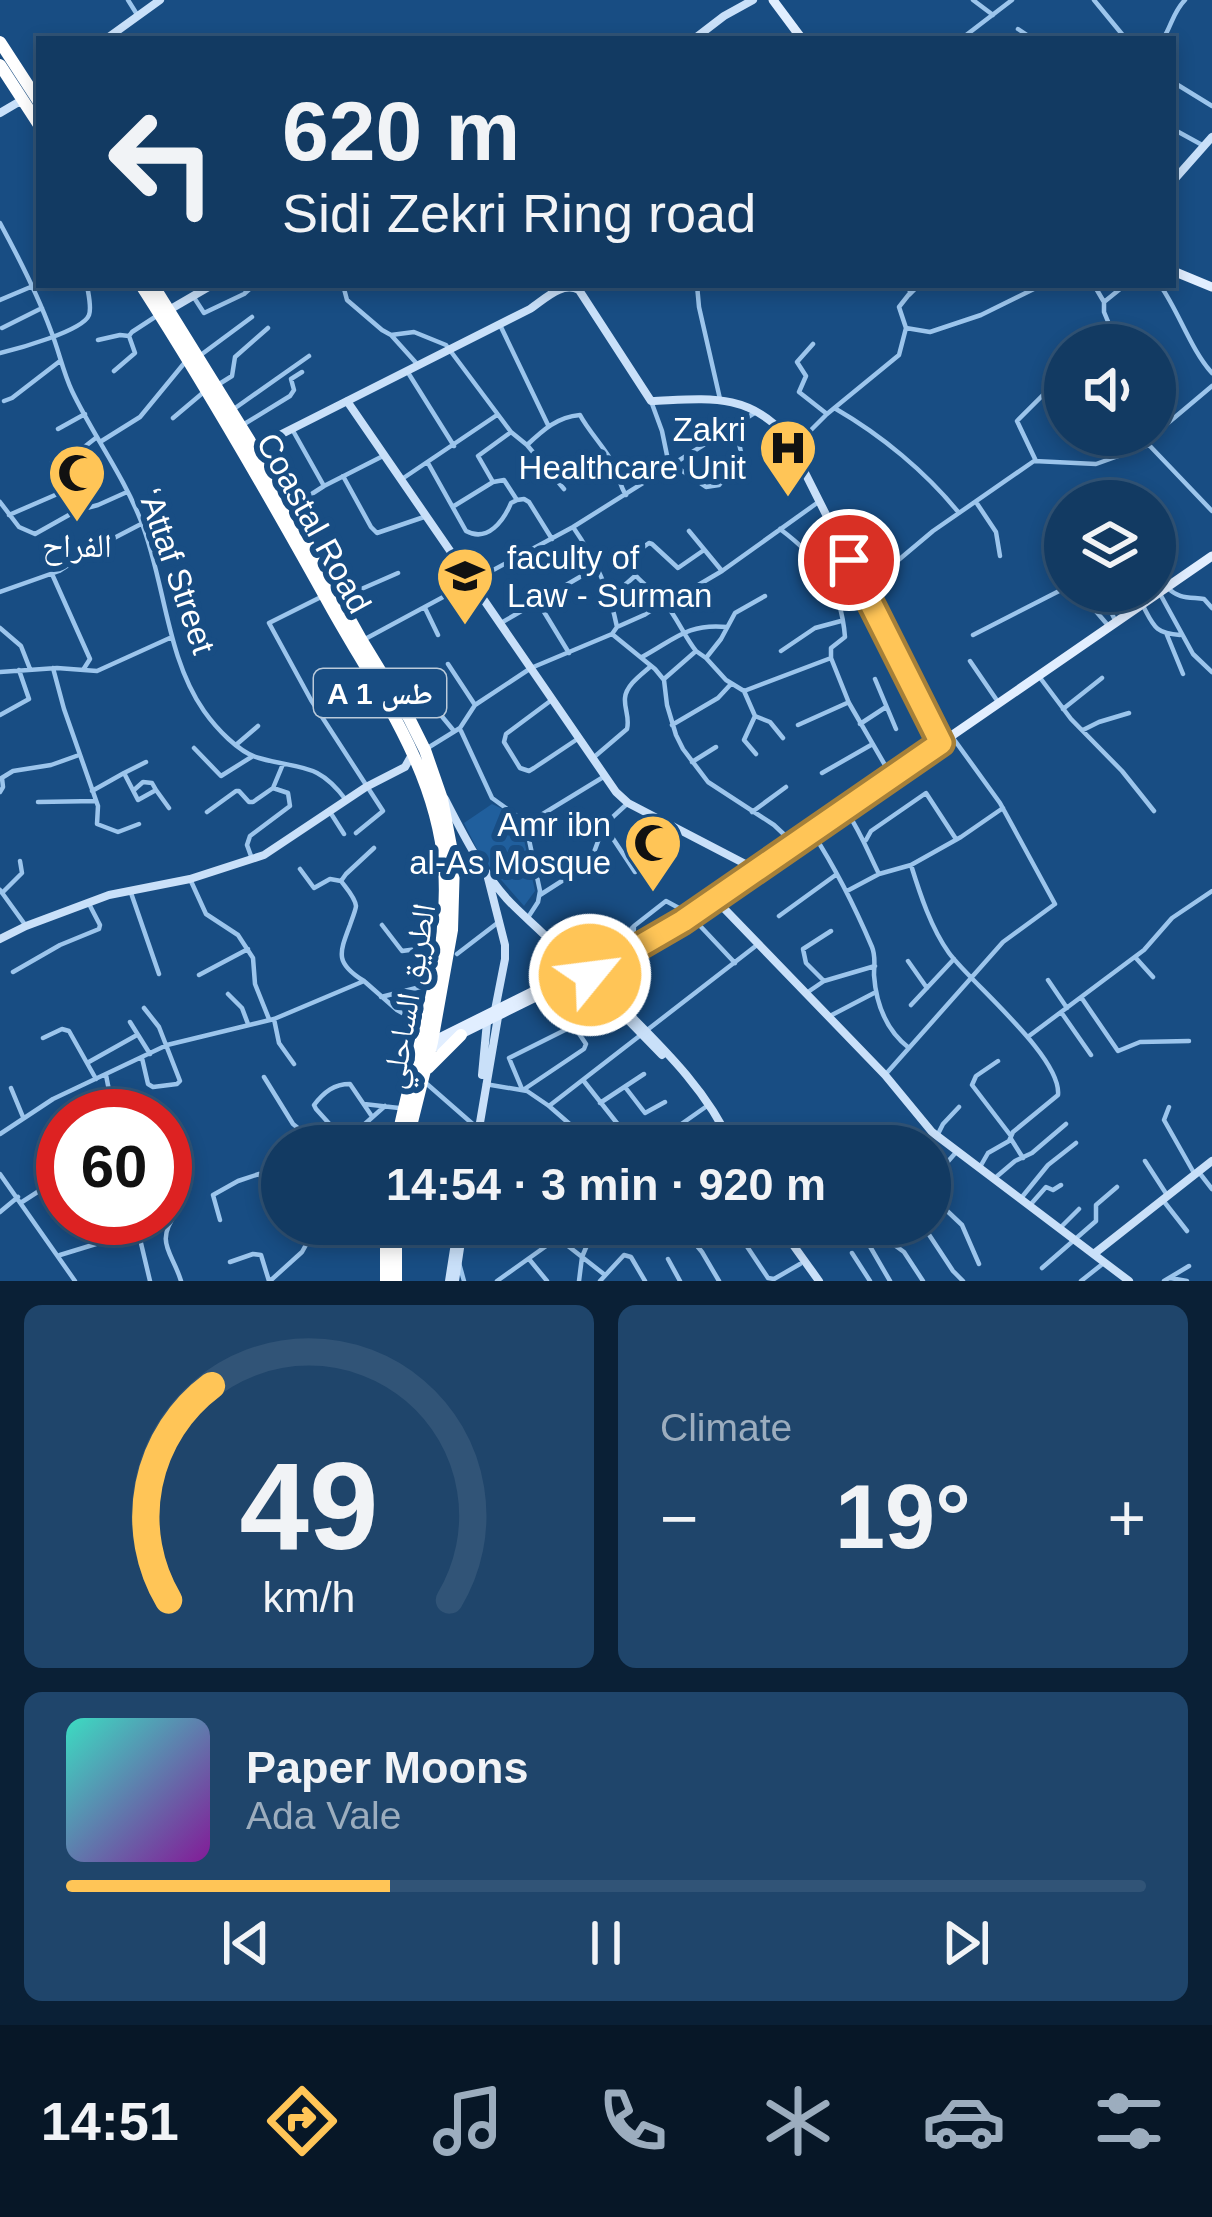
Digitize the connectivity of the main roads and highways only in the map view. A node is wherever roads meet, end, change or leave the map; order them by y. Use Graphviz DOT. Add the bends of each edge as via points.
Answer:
graph roads {
  1 [pos="772,0"];
  2 [pos="800,36"];
  3 [pos="0,42"];
  4 [pos="0,64"];
  5 [pos="19,83"];
  6 [pos="32,102"];
  7 [pos="1176,272"];
  8 [pos="1212,287"];
  9 [pos="144,288"];
  10 [pos="155,288"];
  11 [pos="165,312"];
  12 [pos="212,387"];
  13 [pos="307,551"];
  14 [pos="1212,553"];
  15 [pos="1176,577"];
  16 [pos="332,597"];
  17 [pos="1122,612"];
  18 [pos="1130,612"];
  19 [pos="940,741"];
  20 [pos="419,751"];
  21 [pos="431,782"];
  22 [pos="714,898"];
  23 [pos="689,914"];
  24 [pos="614,961"];
  25 [pos="580,974"];
  26 [pos="611,995"];
  27 [pos="430,1022"];
  28 [pos="457,1034"];
  29 [pos="427,1045"];
  30 [pos="423,1077"];
  31 [pos="403,1125"];
  32 [pos="407,1125"];
  33 [pos="386,1245"];
  34 [pos="396,1245"];
  35 [pos="385,1281"];
  36 [pos="396,1281"];
  1 -- 2 [label="main road"];
  3 -- 5 [label="highway"];
  4 -- 5 [label="highway"];
  5 -- 6 [label="highway"];
  7 -- 8 [label="main road"];
  9 -- 11 [label="highway, Coastal Road / A 1 طس"];
  10 -- 11 [label="highway, A 1 طس"];
  11 -- 12 [label="highway, Coastal Road / A 1 طس"];
  12 -- 13 [label="highway, Coastal Road / A 1 طس"];
  12 -- 13 [label="highway, A 1 طس"];
  13 -- 16 [label="highway, Coastal Road / A 1 طس"];
  14 -- 15 [label="main road"];
  16 -- 20 [label="highway, Coastal Road / A 1 طس"];
  16 -- 20 [label="highway, A 1 طس"];
  17 -- 19 [label="main road"];
  18 -- 19 [label="main road"];
  19 -- 22 [label="main road"];
  19 -- 22 [label="main road"];
  20 -- 21 [label="highway, Coastal Road / A 1 طس"];
  21 -- 27 [label="highway, Coastal Road / A 1 طس" via="444,869"];
  21 -- 27 [label="highway, الطريق الساحلي / A 1 طس" via="446,812 454,862 451,940"];
  22 -- 23 [label="main road"];
  23 -- 24 [label="main road"];
  23 -- 25 [label="main road"];
  24 -- 25 [label="main road"];
  24 -- 26 [label="main road" via="606,972"];
  25 -- 28 [label="main road"];
  27 -- 28 [label="highway"];
  27 -- 29 [label="highway, الطريق الساحلي / A 1 طس"];
  28 -- 29 [label="main road"];
  28 -- 30 [label="highway"];
  29 -- 30 [label="highway, الطريق الساحلي / A 1 طس"];
  29 -- 31 [label="highway, A 1 طس"];
  30 -- 32 [label="highway, الطريق الساحلي / A 1 طس"];
  33 -- 35 [label="highway"];
  34 -- 36 [label="highway"];
}
